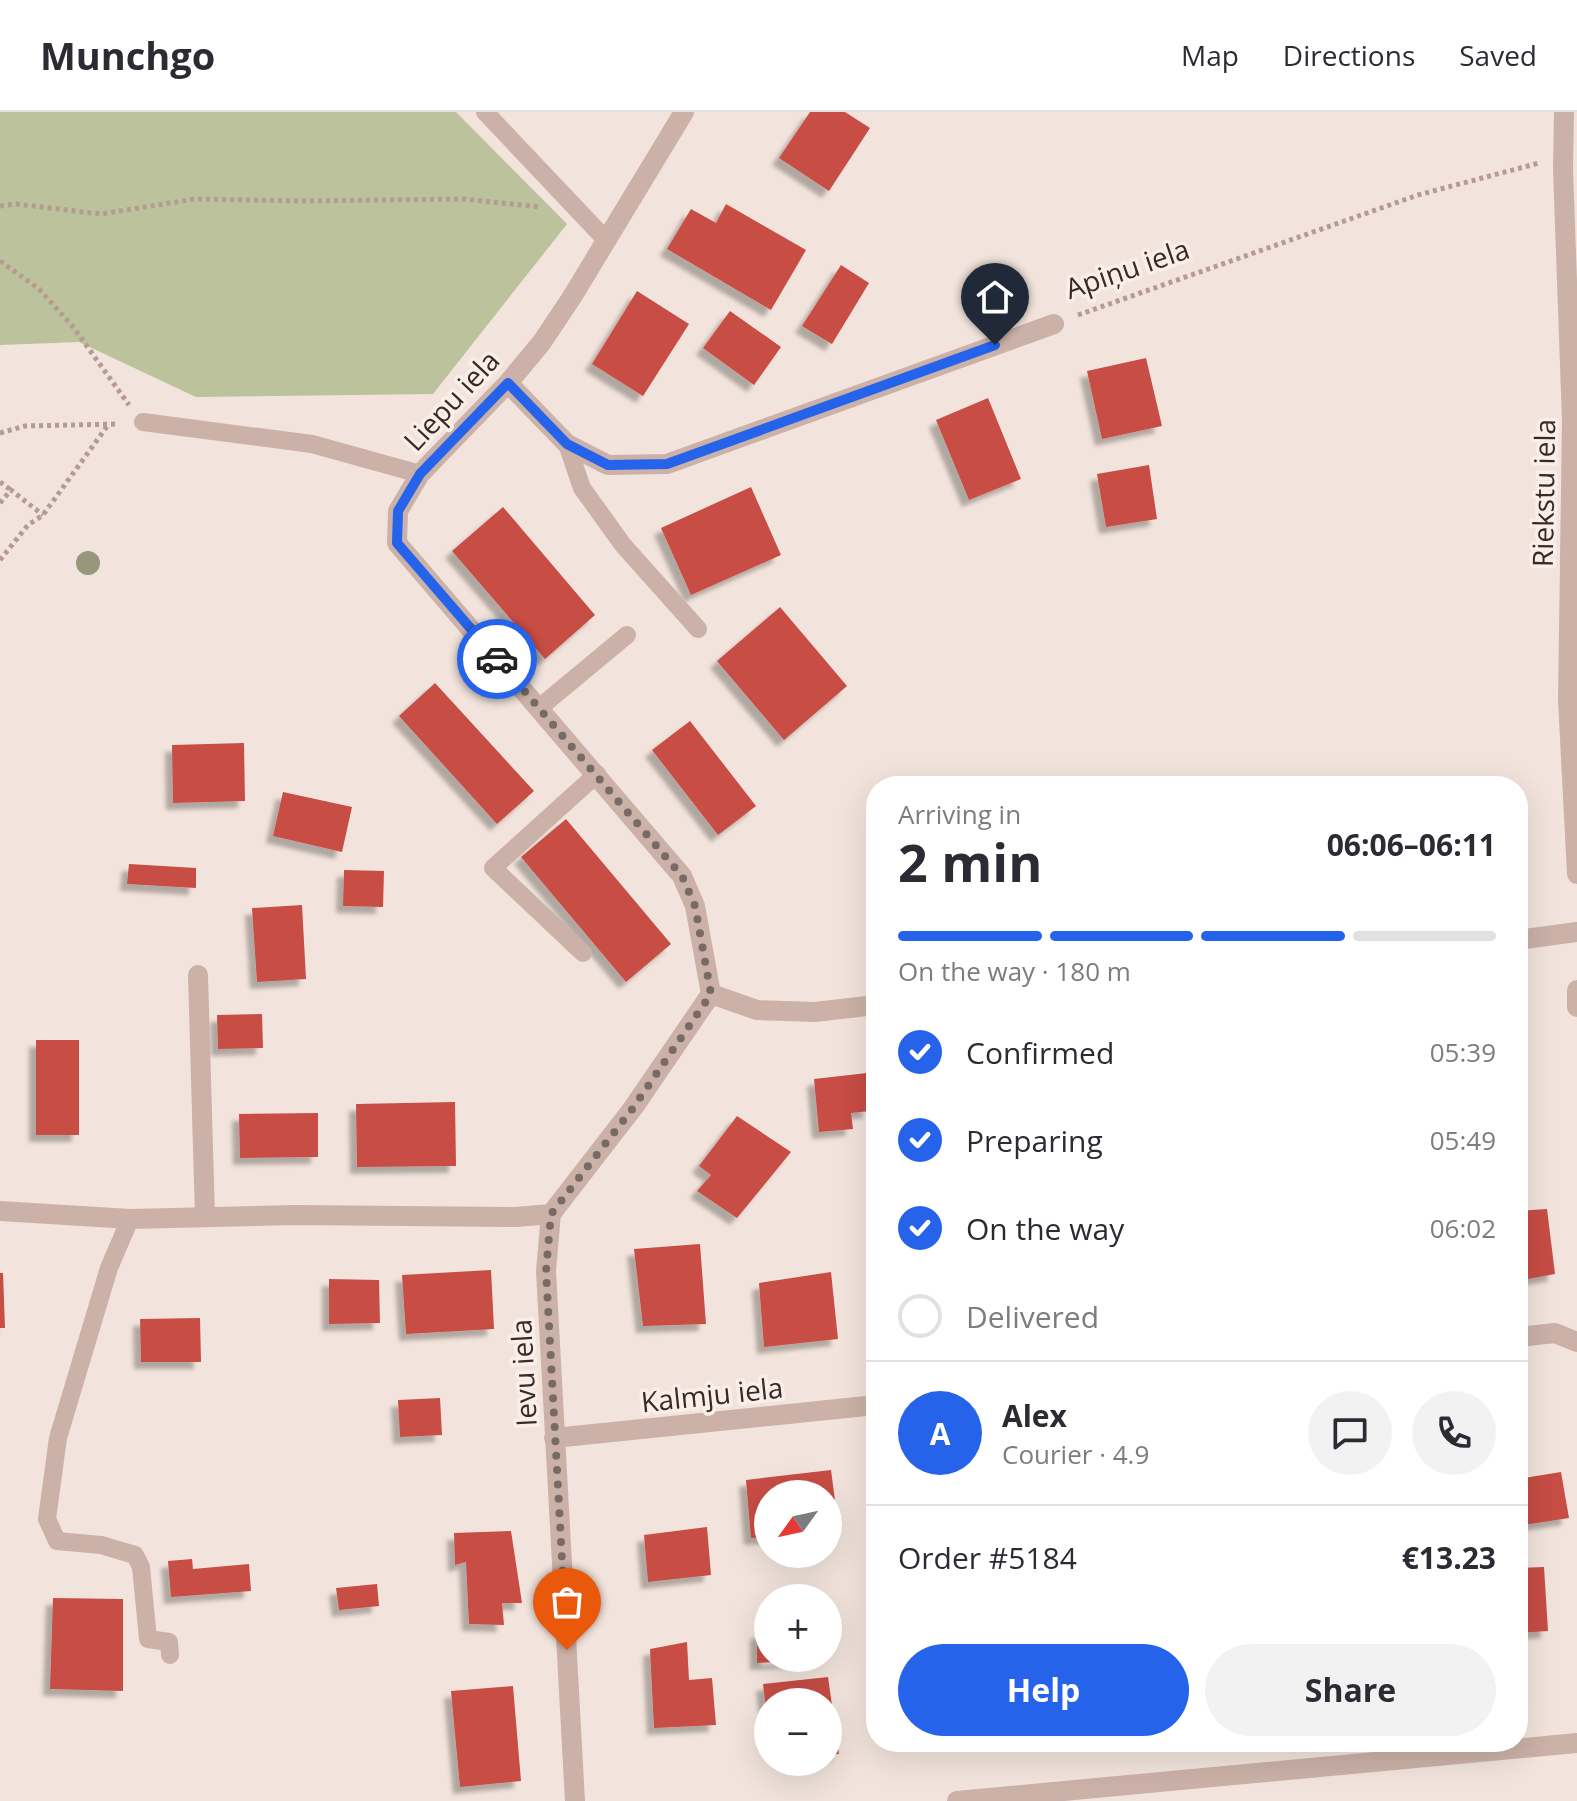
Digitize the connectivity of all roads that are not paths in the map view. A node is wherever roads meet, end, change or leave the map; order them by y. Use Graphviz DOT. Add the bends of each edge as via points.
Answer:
graph roads {
  1 [pos="485,112"];
  2 [pos="684,112"];
  3 [pos="1564,112"];
  4 [pos="607,241"];
  5 [pos="1054,324"];
  6 [pos="508,383"];
  7 [pos="143,422"];
  8 [pos="567,444"];
  9 [pos="420,474"];
  10 [pos="698,629"];
  11 [pos="627,635"];
  12 [pos="539,708"];
  13 [pos="597,774"];
  14 [pos="1577,874"];
  15 [pos="1577,932"];
  16 [pos="1528,939"];
  17 [pos="583,953"];
  18 [pos="198,975"];
  19 [pos="1577,990"];
  20 [pos="711,994"];
  21 [pos="866,1006"];
  22 [pos="1577,1007"];
  23 [pos="0,1211"];
  24 [pos="551,1214"];
  25 [pos="205,1217"];
  26 [pos="130,1219"];
  27 [pos="1528,1336"];
  28 [pos="1577,1342"];
  29 [pos="866,1406"];
  30 [pos="554,1438"];
  31 [pos="170,1655"];
  32 [pos="1577,1743"];
  33 [pos="1528,1748"];
  34 [pos="1481,1752"];
  35 [pos="575,1801"];
  36 [pos="957,1801"];
  1 -- 4 [label="lane"];
  2 -- 4 [label="street, Liepu iela"];
  3 -- 14 [label="street, Riekstu iela" via="1572,421 1568,700"];
  4 -- 6 [label="street, Liepu iela" via="542,342"];
  5 -- 8 [label="street, Apiņu iela" via="667,464 608,465"];
  6 -- 8 [label="street, Apiņu iela"];
  6 -- 9 [label="street, Liepu iela"];
  7 -- 9 [label="lane" via="312,444"];
  8 -- 10 [label="lane" via="582,488 623,545"];
  9 -- 12 [label="street, Liepu iela" via="398,511 397,543"];
  11 -- 12 [label="lane"];
  12 -- 13 [label="street, Liepu iela"];
  13 -- 17 [label="lane" via="493,868"];
  13 -- 20 [label="street, Liepu iela" via="682,876 695,906"];
  15 -- 16 [label="street"];
  18 -- 25 [label="street"];
  19 -- 22 [label="street"];
  20 -- 21 [label="street" via="757,1010 815,1012"];
  20 -- 24 [label="street"];
  23 -- 26 [label="street"];
  24 -- 25 [label="street"];
  24 -- 30 [label="street, Ievu iela" via="546,1271"];
  25 -- 26 [label="street"];
  26 -- 31 [label="lane" via="109,1268 58,1438 47,1519 57,1541 135,1555 141,1567 148,1639 169,1642"];
  27 -- 28 [label="street" via="1555,1333"];
  29 -- 30 [label="street, Kalmju iela"];
  30 -- 35 [label="street, Ievu iela"];
  32 -- 33 [label="street"];
  34 -- 36 [label="street"];
}
